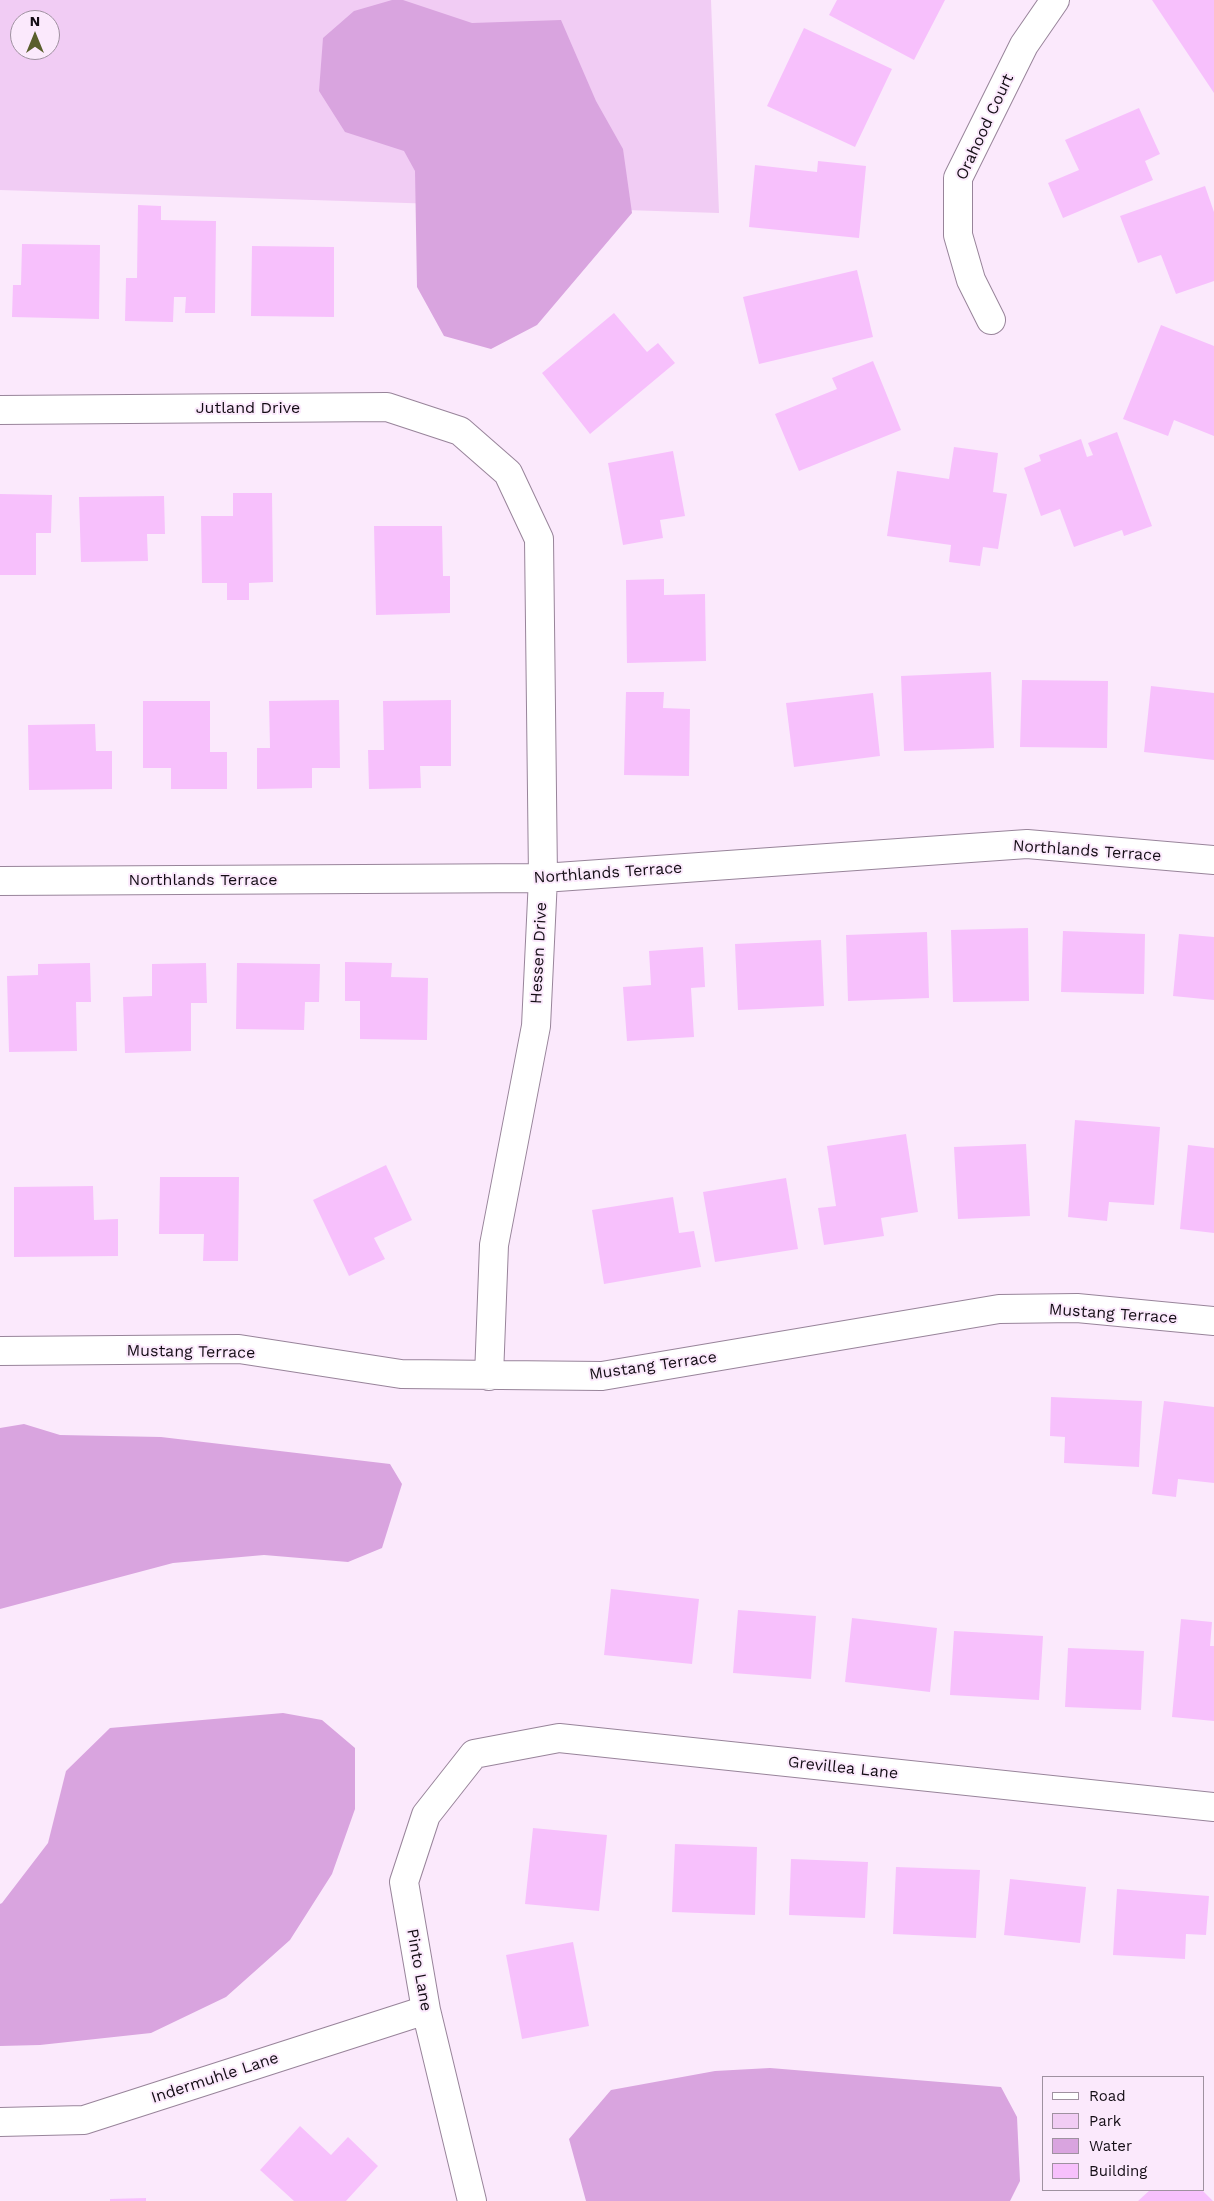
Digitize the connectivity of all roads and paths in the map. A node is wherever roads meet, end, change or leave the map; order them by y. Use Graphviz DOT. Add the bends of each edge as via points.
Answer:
graph roads {
  1 [pos="1055,0"];
  2 [pos="990,320"];
  3 [pos="0,410"];
  4 [pos="485,452"];
  5 [pos="1214,860"];
  6 [pos="543,878"];
  7 [pos="0,881"];
  8 [pos="1214,1321"];
  9 [pos="0,1351"];
  10 [pos="489,1376"];
  11 [pos="474,1754"];
  12 [pos="1214,1807"];
  13 [pos="426,2010"];
  14 [pos="0,2122"];
  15 [pos="472,2201"];
  1 -- 2 [label="street, Orahood Court" via="1024,44 958,178 958,235 971,280"];
  3 -- 4 [label="street, Jutland Drive" via="387,407 460,431"];
  4 -- 6 [label="street, Hessen Drive" via="508,473 539,539"];
  5 -- 6 [label="street, Northlands Terrace" via="1027,844"];
  6 -- 7 [label="street, Northlands Terrace"];
  6 -- 10 [label="street, Hessen Drive" via="536,1026 494,1244"];
  8 -- 10 [label="street, Mustang Terrace" via="1077,1308 999,1310 602,1376"];
  9 -- 10 [label="street, Mustang Terrace" via="239,1349 401,1374"];
  11 -- 12 [label="street, Grevillea Lane" via="559,1738"];
  11 -- 13 [label="street, Pinto Lane" via="426,1815 404,1882"];
  13 -- 14 [label="street, Indermuhle Lane" via="84,2120"];
  13 -- 15 [label="street, Pinto Lane"];
}
